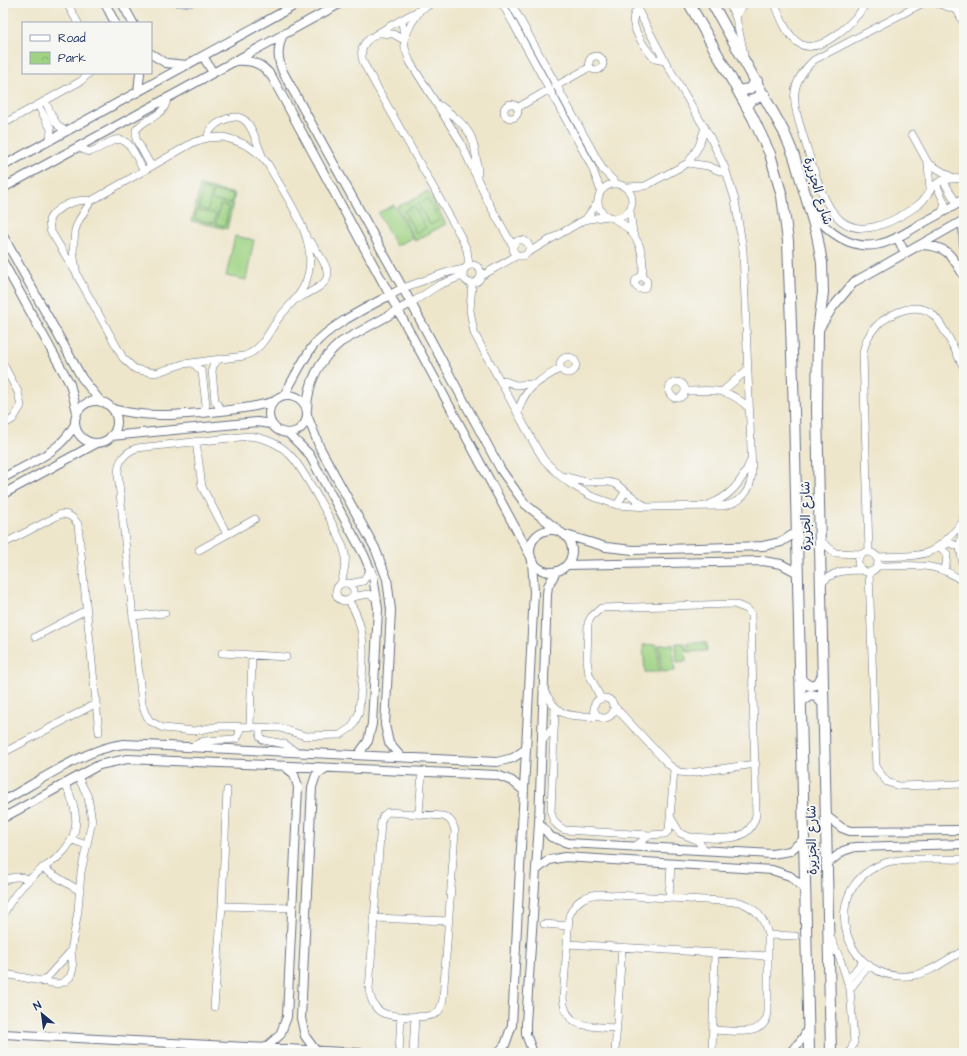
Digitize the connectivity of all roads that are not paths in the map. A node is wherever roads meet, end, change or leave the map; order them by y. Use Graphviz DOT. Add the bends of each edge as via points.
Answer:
graph roads {
  1 [pos="67,3"];
  2 [pos="105,3"];
  3 [pos="122,3"];
  4 [pos="179,3"];
  5 [pos="190,3"];
  6 [pos="299,3"];
  7 [pos="341,3"];
  8 [pos="433,3"];
  9 [pos="502,3"];
  10 [pos="511,3"];
  11 [pos="634,3"];
  12 [pos="689,3"];
  13 [pos="712,3"];
  14 [pos="729,3"];
  15 [pos="746,3"];
  16 [pos="775,3"];
  17 [pos="866,3"];
  18 [pos="923,3"];
  19 [pos="936,3"];
  20 [pos="957,7"];
  21 [pos="420,10"];
  22 [pos="637,10"];
  23 [pos="736,18"];
  24 [pos="402,20"];
  25 [pos="77,22"];
  26 [pos="115,22"];
  27 [pos="132,22"];
  28 [pos="964,24"];
  29 [pos="283,34"];
  30 [pos="375,35"];
  31 [pos="404,40"];
  32 [pos="152,55"];
  33 [pos="203,56"];
  34 [pos="665,60"];
  35 [pos="235,61"];
  36 [pos="746,62"];
  37 [pos="186,65"];
  38 [pos="590,67"];
  39 [pos="213,73"];
  40 [pos="88,74"];
  41 [pos="140,74"];
  42 [pos="757,81"];
  43 [pos="553,88"];
  44 [pos="738,91"];
  45 [pos="138,92"];
  46 [pos="765,95"];
  47 [pos="167,98"];
  48 [pos="41,103"];
  49 [pos="438,104"];
  50 [pos="746,106"];
  51 [pos="516,108"];
  52 [pos="460,121"];
  53 [pos="3,124"];
  54 [pos="705,127"];
  55 [pos="452,128"];
  56 [pos="68,130"];
  57 [pos="912,134"];
  58 [pos="208,138"];
  59 [pos="50,141"];
  60 [pos="78,147"];
  61 [pos="475,148"];
  62 [pos="465,151"];
  63 [pos="263,157"];
  64 [pos="688,163"];
  65 [pos="928,163"];
  66 [pos="3,166"];
  67 [pos="151,166"];
  68 [pos="143,170"];
  69 [pos="727,174"];
  70 [pos="954,178"];
  71 [pos="964,178"];
  72 [pos="478,180"];
  73 [pos="943,180"];
  74 [pos="616,183"];
  75 [pos="645,186"];
  76 [pos="626,187"];
  77 [pos="933,187"];
  78 [pos="3,188"];
  79 [pos="601,191"];
  80 [pos="633,199"];
  81 [pos="962,201"];
  82 [pos="91,202"];
  83 [pos="598,202"];
  84 [pos="809,207"];
  85 [pos="630,211"];
  86 [pos="942,212"];
  87 [pos="610,217"];
  88 [pos="584,220"];
  89 [pos="964,220"];
  90 [pos="503,228"];
  91 [pos="633,233"];
  92 [pos="3,236"];
  93 [pos="307,237"];
  94 [pos="897,237"];
  95 [pos="523,241"];
  96 [pos="545,242"];
  97 [pos="920,245"];
  98 [pos="964,245"];
  99 [pos="513,246"];
  100 [pos="527,253"];
  101 [pos="905,253"];
  102 [pos="518,255"];
  103 [pos="3,262"];
  104 [pos="962,267"];
  105 [pos="465,270"];
  106 [pos="77,275"];
  107 [pos="481,276"];
  108 [pos="964,276"];
  109 [pos="642,277"];
  110 [pos="472,284"];
  111 [pos="403,288"];
  112 [pos="391,295"];
  113 [pos="293,301"];
  114 [pos="411,303"];
  115 [pos="399,310"];
  116 [pos="818,332"];
  117 [pos="218,360"];
  118 [pos="193,363"];
  119 [pos="3,364"];
  120 [pos="561,368"];
  121 [pos="964,368"];
  122 [pos="747,370"];
  123 [pos="499,380"];
  124 [pos="534,384"];
  125 [pos="516,385"];
  126 [pos="685,390"];
  127 [pos="723,391"];
  128 [pos="285,394"];
  129 [pos="523,397"];
  130 [pos="101,402"];
  131 [pos="272,402"];
  132 [pos="749,408"];
  133 [pos="113,409"];
  134 [pos="222,410"];
  135 [pos="77,412"];
  136 [pos="203,412"];
  137 [pos="307,412"];
  138 [pos="518,413"];
  139 [pos="75,424"];
  140 [pos="271,424"];
  141 [pos="3,425"];
  142 [pos="186,429"];
  143 [pos="288,433"];
  144 [pos="111,436"];
  145 [pos="98,442"];
  146 [pos="196,442"];
  147 [pos="187,443"];
  148 [pos="750,460"];
  149 [pos="560,475"];
  150 [pos="3,478"];
  151 [pos="593,482"];
  152 [pos="625,492"];
  153 [pos="3,494"];
  154 [pos="591,496"];
  155 [pos="617,505"];
  156 [pos="706,506"];
  157 [pos="647,507"];
  158 [pos="964,512"];
  159 [pos="255,519"];
  160 [pos="961,524"];
  161 [pos="558,530"];
  162 [pos="797,532"];
  163 [pos="227,534"];
  164 [pos="566,535"];
  165 [pos="819,539"];
  166 [pos="3,544"];
  167 [pos="940,546"];
  168 [pos="960,547"];
  169 [pos="199,550"];
  170 [pos="869,551"];
  171 [pos="862,554"];
  172 [pos="876,557"];
  173 [pos="531,558"];
  174 [pos="567,565"];
  175 [pos="877,566"];
  176 [pos="943,569"];
  177 [pos="963,569"];
  178 [pos="370,570"];
  179 [pos="862,570"];
  180 [pos="556,572"];
  181 [pos="798,573"];
  182 [pos="869,573"];
  183 [pos="964,583"];
  184 [pos="345,584"];
  185 [pos="820,586"];
  186 [pos="377,598"];
  187 [pos="350,599"];
  188 [pos="86,610"];
  189 [pos="165,612"];
  190 [pos="133,616"];
  191 [pos="35,637"];
  192 [pos="222,653"];
  193 [pos="252,655"];
  194 [pos="286,657"];
  195 [pos="800,677"];
  196 [pos="822,677"];
  197 [pos="543,688"];
  198 [pos="601,699"];
  199 [pos="800,701"];
  200 [pos="822,702"];
  201 [pos="95,704"];
  202 [pos="613,705"];
  203 [pos="555,708"];
  204 [pos="563,715"];
  205 [pos="600,717"];
  206 [pos="555,725"];
  207 [pos="240,727"];
  208 [pos="250,727"];
  209 [pos="260,728"];
  210 [pos="99,732"];
  211 [pos="541,743"];
  212 [pos="191,747"];
  213 [pos="526,749"];
  214 [pos="296,752"];
  215 [pos="3,753"];
  216 [pos="358,755"];
  217 [pos="400,757"];
  218 [pos="756,764"];
  219 [pos="284,766"];
  220 [pos="326,768"];
  221 [pos="674,770"];
  222 [pos="422,772"];
  223 [pos="78,777"];
  224 [pos="65,784"];
  225 [pos="964,784"];
  226 [pos="227,790"];
  227 [pos="524,791"];
  228 [pos="88,797"];
  229 [pos="3,801"];
  230 [pos="75,804"];
  231 [pos="419,814"];
  232 [pos="824,815"];
  233 [pos="3,818"];
  234 [pos="538,823"];
  235 [pos="673,827"];
  236 [pos="964,830"];
  237 [pos="650,835"];
  238 [pos="693,837"];
  239 [pos="804,839"];
  240 [pos="72,840"];
  241 [pos="964,844"];
  242 [pos="87,845"];
  243 [pos="634,847"];
  244 [pos="705,850"];
  245 [pos="964,859"];
  246 [pos="671,864"];
  247 [pos="826,865"];
  248 [pos="42,868"];
  249 [pos="536,870"];
  250 [pos="29,879"];
  251 [pos="3,881"];
  252 [pos="805,888"];
  253 [pos="80,891"];
  254 [pos="669,898"];
  255 [pos="222,906"];
  256 [pos="292,908"];
  257 [pos="3,915"];
  258 [pos="374,918"];
  259 [pos="449,921"];
  260 [pos="544,924"];
  261 [pos="568,926"];
  262 [pos="828,931"];
  263 [pos="768,936"];
  264 [pos="795,936"];
  265 [pos="567,944"];
  266 [pos="622,947"];
  267 [pos="964,951"];
  268 [pos="71,952"];
  269 [pos="715,953"];
  270 [pos="768,956"];
  271 [pos="866,963"];
  272 [pos="3,972"];
  273 [pos="847,981"];
  274 [pos="42,982"];
  275 [pos="850,989"];
  276 [pos="214,1007"];
  277 [pos="401,1016"];
  278 [pos="415,1016"];
  279 [pos="809,1027"];
  280 [pos="617,1028"];
  281 [pos="713,1030"];
  282 [pos="3,1034"];
  283 [pos="265,1048"];
  284 [pos="316,1051"];
  285 [pos="854,1051"];
  286 [pos="361,1053"];
  287 [pos="399,1053"];
  288 [pos="413,1053"];
  289 [pos="498,1053"];
  290 [pos="533,1053"];
  291 [pos="615,1053"];
  292 [pos="712,1053"];
  293 [pos="790,1053"];
  294 [pos="809,1053"];
  295 [pos="831,1053"];
  1 -- 25 [label="street"];
  2 -- 26 [label="street"];
  3 -- 27 [label="street"];
  4 -- 5 [label="street"];
  6 -- 33 [label="street"];
  7 -- 29 [label="street"];
  8 -- 21 [label="street"];
  9 -- 43 [label="street"];
  10 -- 43 [label="street"];
  11 -- 22 [label="street"];
  12 -- 44 [label="main road, شارع الجزيرة"];
  13 -- 36 [label="main road, شارع الجزيرة"];
  14 -- 23 [label="street"];
  15 -- 23 [label="street"];
  16 -- 17 [label="street" via="794,39 801,45 810,47 831,38 852,23"];
  18 -- 77 [label="street" via="814,60 804,69 797,81 794,94 795,107 818,182 828,207 843,222 863,228 884,224 918,205"];
  19 -- 20 [label="street"];
  20 -- 28 [label="street"];
  21 -- 24 [label="street"];
  21 -- 31 [label="street" via="410,24"];
  22 -- 34 [label="street"];
  22 -- 34 [label="street" via="633,16 640,39 655,59"];
  23 -- 36 [label="street"];
  24 -- 30 [label="street"];
  24 -- 31 [label="street"];
  29 -- 35 [label="street"];
  29 -- 111 [label="street" via="278,50 280,65"];
  30 -- 31 [label="street" via="393,34"];
  30 -- 105 [label="street" via="364,43 364,64 460,235 467,250"];
  31 -- 49 [label="street" via="410,62"];
  32 -- 37 [label="street" via="166,63"];
  33 -- 37 [label="street"];
  33 -- 39 [label="street"];
  34 -- 54 [label="street"];
  35 -- 39 [label="street"];
  35 -- 112 [label="street" via="257,62 272,76"];
  36 -- 42 [label="main road, شارع الجزيرة"];
  37 -- 45 [label="street"];
  38 -- 43 [label="street"];
  39 -- 47 [label="street"];
  40 -- 48 [label="street" via="81,81"];
  41 -- 45 [label="street"];
  42 -- 44 [label="main road" via="749,89"];
  42 -- 46 [label="main road, شارع الجزيرة"];
  43 -- 51 [label="street"];
  43 -- 74 [label="street" via="603,170"];
  43 -- 79 [label="street"];
  44 -- 50 [label="main road, شارع الجزيرة"];
  45 -- 56 [label="street"];
  46 -- 50 [label="main road" via="753,99"];
  46 -- 84 [label="main road, شارع الجزيرة" via="786,138"];
  47 -- 60 [label="street"];
  47 -- 67 [label="street" via="162,112 136,130 136,139"];
  48 -- 53 [label="street"];
  48 -- 56 [label="street" via="62,130"];
  48 -- 59 [label="street" via="51,129"];
  49 -- 52 [label="street"];
  49 -- 55 [label="street"];
  50 -- 162 [label="main road, شارع الجزيرة" via="770,154 786,218"];
  52 -- 55 [label="street"];
  52 -- 61 [label="street" via="470,132"];
  54 -- 64 [label="street" via="699,146"];
  54 -- 69 [label="street"];
  55 -- 62 [label="street"];
  56 -- 59 [label="street"];
  57 -- 65 [label="street"];
  58 -- 63 [label="street" via="238,140 252,147"];
  58 -- 63 [label="street" via="208,130 213,126 232,117 242,118 249,126"];
  58 -- 67 [label="street" via="194,142"];
  59 -- 66 [label="street"];
  60 -- 68 [label="street" via="89,152 115,140 125,141"];
  60 -- 78 [label="street"];
  61 -- 62 [label="street"];
  61 -- 72 [label="street"];
  62 -- 72 [label="street"];
  63 -- 93 [label="street"];
  64 -- 69 [label="street" via="708,166"];
  64 -- 75 [label="street"];
  65 -- 70 [label="street"];
  65 -- 77 [label="street"];
  67 -- 68 [label="street"];
  68 -- 82 [label="street"];
  69 -- 122 [label="street" via="741,233"];
  70 -- 71 [label="street"];
  70 -- 73 [label="street"];
  72 -- 90 [label="street"];
  73 -- 77 [label="street"];
  73 -- 81 [label="street" via="954,199"];
  74 -- 76 [label="street"];
  74 -- 79 [label="street"];
  75 -- 76 [label="street"];
  75 -- 80 [label="street"];
  76 -- 80 [label="street"];
  77 -- 86 [label="street" via="945,204"];
  79 -- 83 [label="street"];
  80 -- 85 [label="street"];
  81 -- 86 [label="street"];
  82 -- 106 [label="street" via="79,220 74,236 73,252"];
  82 -- 106 [label="street" via="73,202 54,213 49,220 50,230"];
  83 -- 87 [label="street" via="602,213"];
  83 -- 88 [label="street"];
  84 -- 94 [label="street" via="828,230 855,243 880,244"];
  84 -- 116 [label="main road, شارع الجزيرة" via="822,263 823,292"];
  85 -- 87 [label="street" via="626,215"];
  85 -- 91 [label="street"];
  86 -- 94 [label="street"];
  87 -- 88 [label="street"];
  87 -- 91 [label="street" via="625,224"];
  88 -- 96 [label="street"];
  89 -- 97 [label="street"];
  89 -- 98 [label="street"];
  90 -- 95 [label="street"];
  90 -- 99 [label="street"];
  91 -- 109 [label="street" via="643,258"];
  92 -- 130 [label="street" via="82,378"];
  93 -- 113 [label="street" via="310,247 310,268 304,287"];
  93 -- 113 [label="street" via="327,267 328,276 321,287"];
  94 -- 101 [label="street"];
  95 -- 96 [label="street"];
  95 -- 99 [label="street" via="514,243"];
  95 -- 100 [label="street" via="528,247"];
  96 -- 100 [label="street"];
  97 -- 101 [label="street"];
  97 -- 104 [label="street" via="939,247 948,252"];
  99 -- 102 [label="street"];
  100 -- 102 [label="street"];
  101 -- 116 [label="street" via="854,282 832,307"];
  102 -- 107 [label="street"];
  103 -- 135 [label="street" via="70,384"];
  104 -- 108 [label="street"];
  105 -- 107 [label="street" via="476,266"];
  105 -- 110 [label="street" via="466,282"];
  105 -- 111 [label="street" via="445,273"];
  105 -- 114 [label="street"];
  106 -- 118 [label="street" via="127,363 145,372 155,373"];
  107 -- 110 [label="street" via="478,282"];
  110 -- 123 [label="street" via="470,310 474,333"];
  111 -- 112 [label="street"];
  111 -- 114 [label="street"];
  112 -- 115 [label="street"];
  112 -- 128 [label="street" via="323,336 305,358"];
  113 -- 117 [label="street" via="257,350 244,356"];
  114 -- 115 [label="street"];
  114 -- 161 [label="street" via="508,482 525,504"];
  115 -- 137 [label="street" via="341,342 324,357 309,387"];
  115 -- 173 [label="street"];
  116 -- 165 [label="main road, شارع الجزيرة"];
  117 -- 118 [label="street"];
  117 -- 134 [label="street" via="212,371 215,401"];
  118 -- 136 [label="street" via="202,372 206,405"];
  119 -- 141 [label="street" via="18,392 21,406 13,419"];
  120 -- 124 [label="street"];
  121 -- 170 [label="street" via="937,320 925,310 910,308 902,311 879,324 866,340 863,354"];
  122 -- 127 [label="street"];
  122 -- 132 [label="street"];
  123 -- 125 [label="street"];
  123 -- 138 [label="street"];
  124 -- 125 [label="street"];
  124 -- 129 [label="street"];
  125 -- 129 [label="street"];
  126 -- 127 [label="street"];
  127 -- 132 [label="street"];
  128 -- 131 [label="street"];
  128 -- 137 [label="street" via="301,399"];
  129 -- 138 [label="street"];
  130 -- 133 [label="street"];
  130 -- 135 [label="street" via="87,403"];
  131 -- 134 [label="street" via="248,408"];
  131 -- 140 [label="street" via="268,416"];
  132 -- 148 [label="street"];
  133 -- 136 [label="street" via="151,416"];
  133 -- 144 [label="street" via="117,423"];
  134 -- 136 [label="street"];
  135 -- 139 [label="street"];
  137 -- 143 [label="street" via="301,428"];
  137 -- 217 [label="street" via="320,448 375,548 387,579 391,610 385,725 390,742"];
  138 -- 149 [label="street" via="544,460"];
  139 -- 145 [label="street" via="80,436"];
  139 -- 150 [label="street" via="61,445"];
  140 -- 142 [label="street" via="257,422"];
  140 -- 143 [label="street" via="275,429"];
  142 -- 144 [label="street"];
  142 -- 147 [label="street"];
  143 -- 178 [label="street" via="308,454"];
  144 -- 145 [label="street"];
  145 -- 153 [label="street"];
  146 -- 147 [label="street"];
  146 -- 163 [label="street" via="202,487"];
  146 -- 184 [label="street" via="249,436 270,441 290,454 300,467 342,544 346,558"];
  147 -- 190 [label="street" via="137,448 124,456 119,464"];
  148 -- 156 [label="street" via="734,489"];
  148 -- 156 [label="street" via="751,483 741,500 732,505"];
  149 -- 151 [label="street"];
  149 -- 154 [label="street"];
  151 -- 152 [label="street" via="609,482"];
  151 -- 154 [label="street"];
  152 -- 155 [label="street"];
  152 -- 157 [label="street"];
  154 -- 155 [label="street"];
  155 -- 157 [label="street"];
  156 -- 157 [label="street"];
  158 -- 160 [label="street"];
  159 -- 163 [label="street"];
  160 -- 167 [label="street"];
  160 -- 168 [label="street"];
  161 -- 164 [label="street"];
  161 -- 173 [label="street" via="551,529 540,533 532,543"];
  162 -- 164 [label="street" via="781,542 763,546 633,550 606,547"];
  162 -- 181 [label="main road, شارع الجزيرة"];
  163 -- 169 [label="street"];
  164 -- 174 [label="street" via="573,553"];
  165 -- 171 [label="street" via="835,553"];
  165 -- 185 [label="main road, شارع الجزيرة"];
  166 -- 188 [label="street" via="61,514 68,514 74,518 78,524"];
  167 -- 168 [label="street" via="950,543"];
  167 -- 172 [label="street" via="923,555"];
  167 -- 176 [label="street" via="947,554"];
  168 -- 177 [label="street"];
  170 -- 171 [label="street"];
  170 -- 172 [label="street"];
  171 -- 179 [label="street"];
  172 -- 175 [label="street"];
  173 -- 180 [label="street" via="542,570"];
  173 -- 213 [label="street" via="534,592"];
  174 -- 180 [label="street"];
  174 -- 181 [label="street" via="763,561 781,564"];
  175 -- 176 [label="street" via="930,565"];
  175 -- 182 [label="street"];
  176 -- 177 [label="street"];
  176 -- 183 [label="street"];
  178 -- 184 [label="street" via="363,581"];
  178 -- 186 [label="street"];
  179 -- 182 [label="street"];
  179 -- 185 [label="street" via="836,572"];
  180 -- 197 [label="street" via="548,586 547,594"];
  181 -- 195 [label="main road, شارع الجزيرة"];
  182 -- 225 [label="street" via="876,768 887,782 899,786"];
  184 -- 187 [label="street" via="353,590"];
  184 -- 187 [label="street" via="336,589 337,597 343,601"];
  185 -- 196 [label="main road, شارع الجزيرة"];
  186 -- 187 [label="street" via="368,594"];
  186 -- 216 [label="street" via="372,724 368,740"];
  187 -- 209 [label="street" via="363,637 359,713 354,724 344,733 330,736 305,736 284,729"];
  188 -- 191 [label="street"];
  188 -- 201 [label="street"];
  189 -- 190 [label="street"];
  190 -- 207 [label="street" via="142,704 144,713 150,721 163,728 191,731 216,726"];
  192 -- 193 [label="street"];
  193 -- 194 [label="street"];
  193 -- 208 [label="street"];
  195 -- 196 [label="main road" via="805,684 811,686"];
  195 -- 199 [label="main road, شارع الجزيرة"];
  196 -- 200 [label="main road, شارع الجزيرة"];
  197 -- 203 [label="street"];
  197 -- 211 [label="street"];
  198 -- 202 [label="street" via="608,699"];
  198 -- 205 [label="street" via="594,706"];
  198 -- 218 [label="street" via="589,674 587,660 588,623 596,612 608,606 741,605 747,609 753,621"];
  199 -- 200 [label="main road" via="810,695 816,696"];
  199 -- 239 [label="main road, شارع الجزيرة"];
  200 -- 232 [label="main road, شارع الجزيرة"];
  201 -- 210 [label="street"];
  201 -- 215 [label="street"];
  202 -- 205 [label="street" via="611,714 606,718"];
  202 -- 221 [label="street"];
  203 -- 204 [label="street"];
  203 -- 206 [label="street"];
  204 -- 205 [label="street"];
  204 -- 206 [label="street"];
  206 -- 211 [label="street"];
  206 -- 237 [label="street" via="551,812 558,826 565,830"];
  207 -- 208 [label="street"];
  207 -- 212 [label="street" via="236,738 204,741"];
  208 -- 209 [label="street"];
  209 -- 214 [label="street" via="263,740 285,744"];
  211 -- 234 [label="street"];
  212 -- 214 [label="street"];
  212 -- 229 [label="street" via="124,744 101,748"];
  213 -- 217 [label="street" via="513,758 497,762"];
  213 -- 227 [label="street"];
  214 -- 216 [label="street"];
  216 -- 217 [label="street"];
  218 -- 221 [label="street" via="689,773"];
  218 -- 238 [label="street" via="756,815 750,830 738,837"];
  219 -- 220 [label="street"];
  219 -- 223 [label="street" via="127,759 99,765"];
  219 -- 256 [label="street" via="294,774 298,787"];
  220 -- 222 [label="street"];
  220 -- 284 [label="street" via="316,776 312,787 301,1018 305,1036"];
  221 -- 235 [label="street"];
  222 -- 227 [label="street" via="497,775 512,780"];
  222 -- 231 [label="street"];
  223 -- 224 [label="street"];
  223 -- 228 [label="street"];
  224 -- 230 [label="street"];
  224 -- 233 [label="street"];
  226 -- 255 [label="street"];
  227 -- 289 [label="street" via="512,1025 505,1045"];
  228 -- 230 [label="street"];
  228 -- 242 [label="street" via="92,821"];
  230 -- 240 [label="street" via="76,822"];
  231 -- 258 [label="street" via="388,812 383,816"];
  231 -- 259 [label="street" via="443,816 454,824"];
  232 -- 236 [label="street" via="838,826 850,831"];
  232 -- 247 [label="main road, شارع الجزيرة"];
  234 -- 243 [label="street" via="559,841"];
  234 -- 249 [label="street"];
  235 -- 237 [label="street" via="665,834"];
  235 -- 238 [label="street" via="684,836"];
  237 -- 243 [label="street"];
  238 -- 244 [label="street"];
  239 -- 244 [label="street" via="794,849 781,854"];
  239 -- 252 [label="main road, شارع الجزيرة"];
  240 -- 242 [label="street"];
  240 -- 248 [label="street" via="59,856"];
  241 -- 247 [label="street" via="855,847 843,851"];
  242 -- 253 [label="street"];
  243 -- 244 [label="street"];
  245 -- 271 [label="street" via="896,860 872,868 861,876 847,898 844,924 851,946"];
  246 -- 249 [label="street" via="565,857 549,860"];
  246 -- 252 [label="street" via="772,870 790,876"];
  246 -- 254 [label="street"];
  247 -- 262 [label="main road, شارع الجزيرة"];
  248 -- 250 [label="street"];
  248 -- 253 [label="street"];
  249 -- 290 [label="street" via="526,1023"];
  250 -- 251 [label="street" via="21,876"];
  250 -- 257 [label="street"];
  252 -- 279 [label="main road, شارع الجزيرة"];
  253 -- 268 [label="street"];
  254 -- 261 [label="street" via="588,895 573,906"];
  254 -- 263 [label="street" via="740,902 751,906 766,924"];
  255 -- 256 [label="street"];
  255 -- 276 [label="street"];
  256 -- 283 [label="street" via="287,1017 280,1035"];
  258 -- 259 [label="street"];
  258 -- 277 [label="street" via="371,998 374,1005 386,1015"];
  259 -- 278 [label="street" via="442,1007 429,1017"];
  260 -- 261 [label="street"];
  261 -- 265 [label="street"];
  262 -- 273 [label="street"];
  262 -- 295 [label="main road, شارع الجزيرة"];
  263 -- 264 [label="street"];
  263 -- 270 [label="street"];
  265 -- 266 [label="street"];
  265 -- 280 [label="street" via="563,999 569,1017 586,1026"];
  266 -- 269 [label="street"];
  266 -- 280 [label="street"];
  267 -- 271 [label="street" via="930,970 915,975 898,976 881,972"];
  268 -- 274 [label="street"];
  268 -- 274 [label="street" via="73,969 70,977 57,984"];
  269 -- 270 [label="street"];
  269 -- 281 [label="street"];
  270 -- 281 [label="street" via="768,1012 765,1023 756,1030"];
  271 -- 273 [label="street"];
  271 -- 275 [label="street"];
  272 -- 274 [label="street"];
  273 -- 275 [label="street"];
  275 -- 285 [label="street"];
  277 -- 278 [label="street"];
  277 -- 287 [label="street"];
  278 -- 288 [label="street"];
  279 -- 293 [label="street"];
  279 -- 294 [label="main road, شارع الجزيرة"];
  280 -- 291 [label="street"];
  281 -- 292 [label="street"];
  282 -- 283 [label="street"];
  283 -- 284 [label="street"];
  284 -- 286 [label="street"];
}
